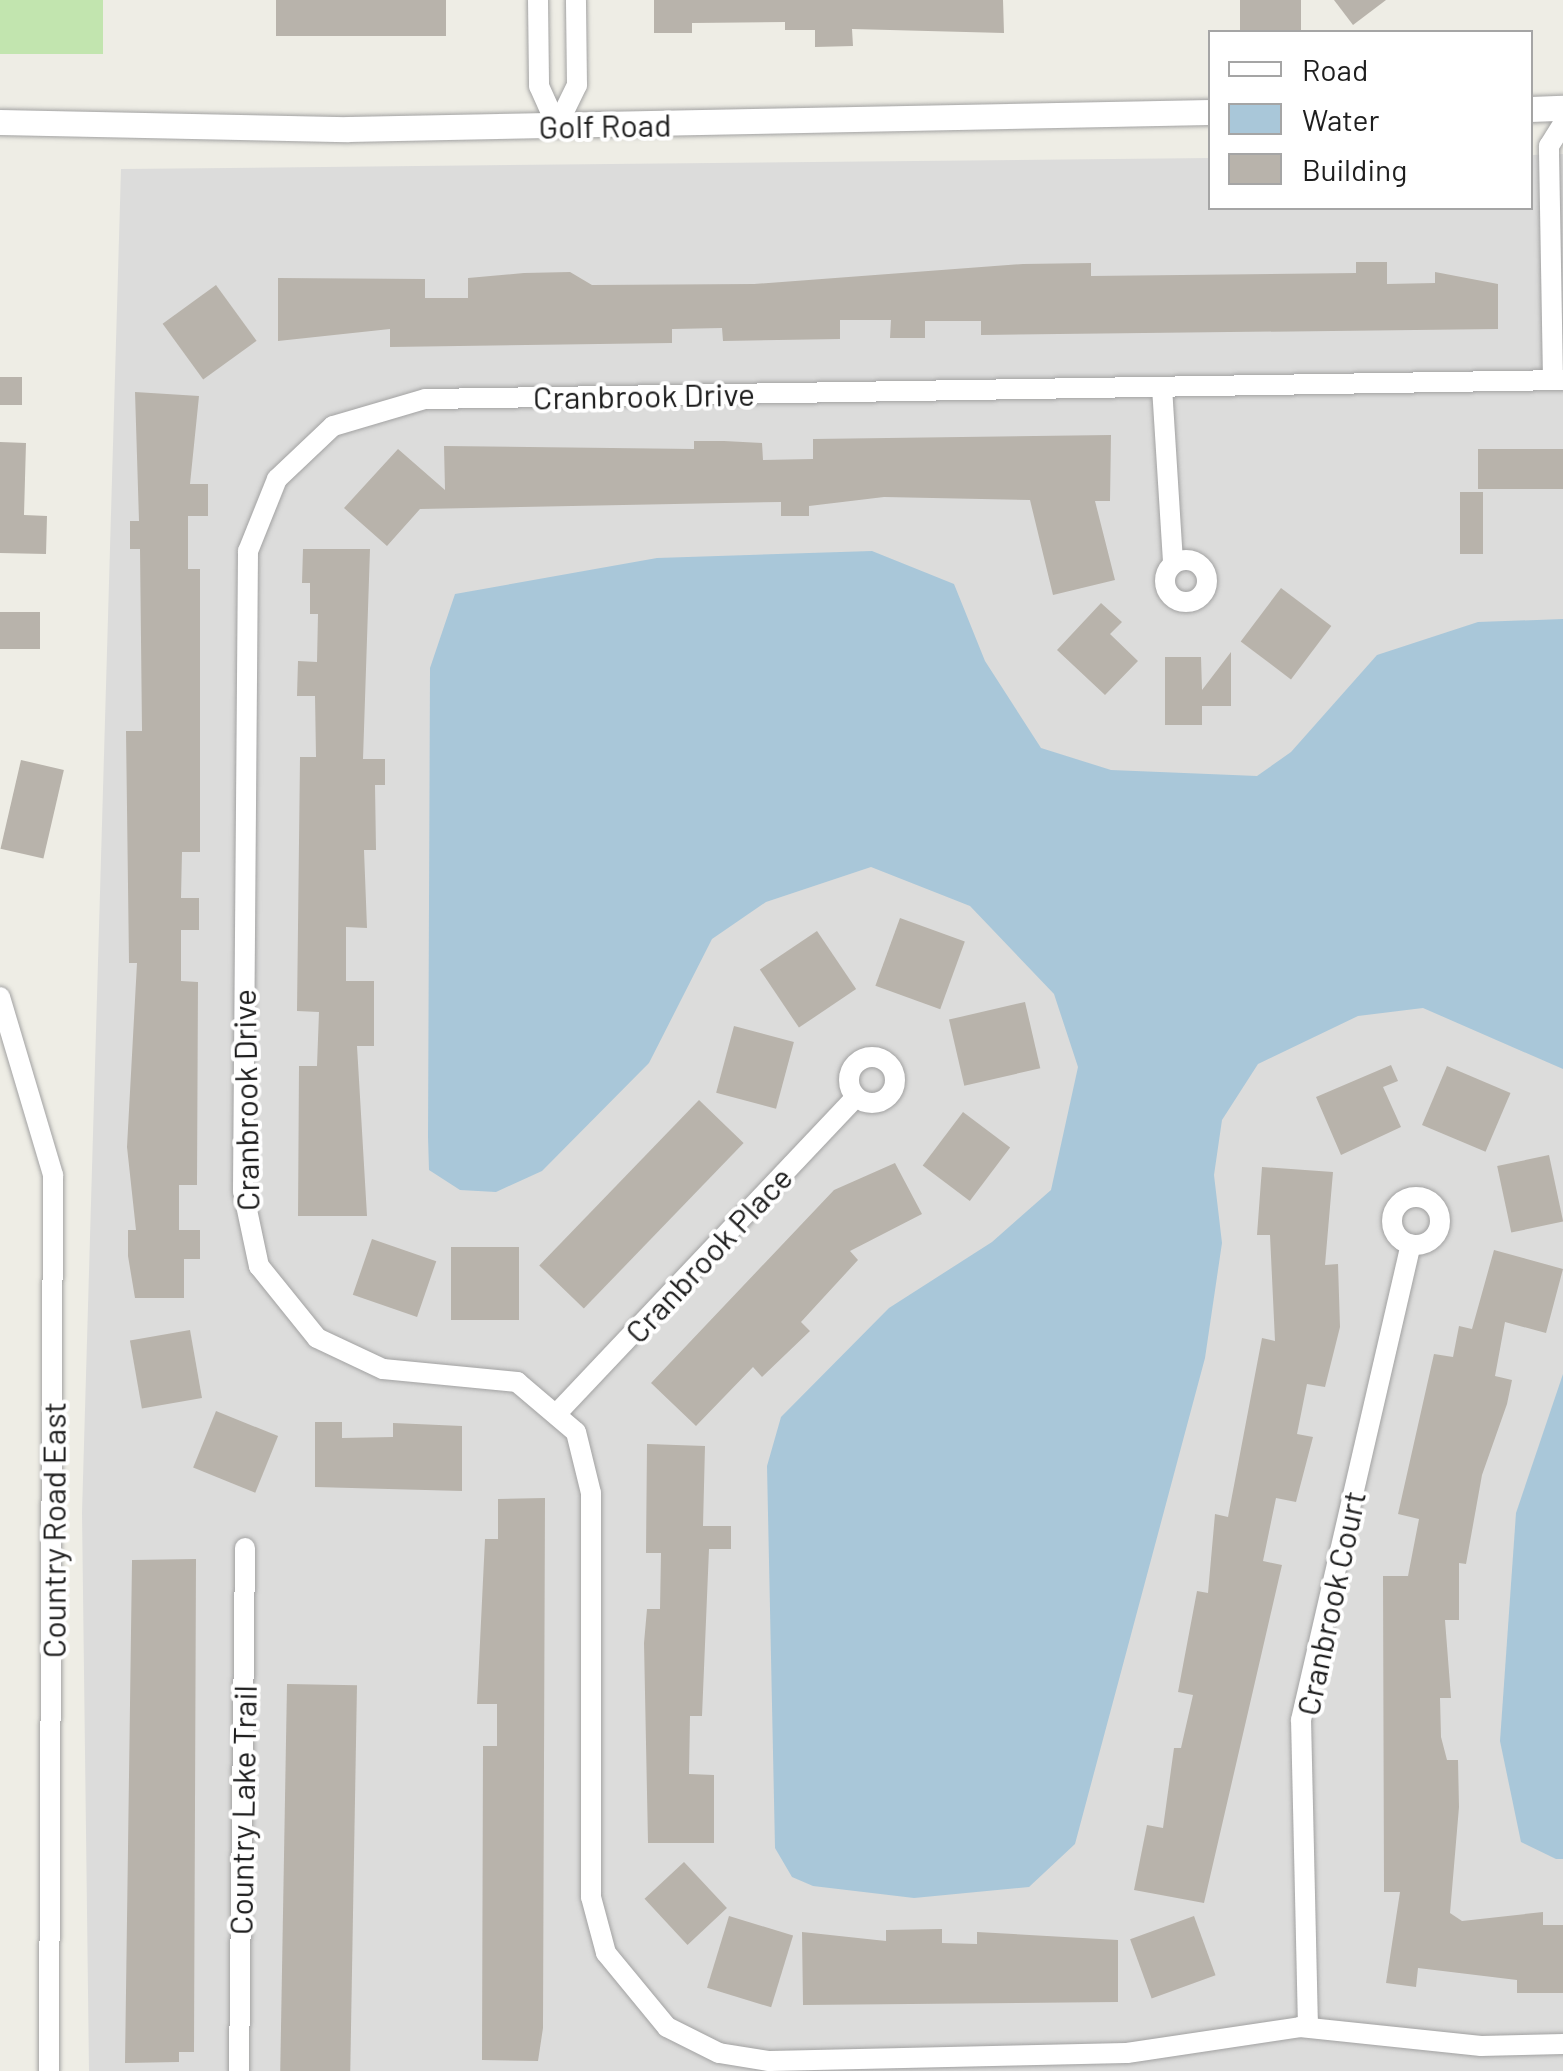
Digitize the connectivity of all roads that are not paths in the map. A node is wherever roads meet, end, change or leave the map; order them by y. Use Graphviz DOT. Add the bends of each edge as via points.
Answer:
graph roads {
  1 [pos="538,0"];
  2 [pos="576,0"];
  3 [pos="1563,108"];
  4 [pos="1533,109"];
  5 [pos="1208,112"];
  6 [pos="0,122"];
  7 [pos="1563,124"];
  8 [pos="557,126"];
  9 [pos="1558,380"];
  10 [pos="1162,387"];
  11 [pos="1173,564"];
  12 [pos="0,997"];
  13 [pos="856,1097"];
  14 [pos="1411,1245"];
  15 [pos="559,1411"];
  16 [pos="245,1548"];
  17 [pos="1308,2027"];
  18 [pos="1563,2044"];
  19 [pos="49,2071"];
  20 [pos="240,2071"];
  1 -- 8 [label="street" via="539,86"];
  2 -- 8 [label="street" via="577,85"];
  3 -- 4 [label="street"];
  5 -- 8 [label="street, Golf Road"];
  6 -- 8 [label="street, Golf Road"];
  7 -- 9 [label="street, Cranbrook Drive" via="1549,146"];
  9 -- 10 [label="street, Cranbrook Drive"];
  10 -- 11 [label="street"];
  10 -- 15 [label="street, Cranbrook Drive" via="406,400 332,426 277,479 252,532 246,580 243,1191 252,1248 288,1312 333,1349 402,1372 502,1377"];
  12 -- 19 [label="street, Country Road East" via="52,1176"];
  13 -- 15 [label="street, Cranbrook Place"];
  14 -- 17 [label="street, Cranbrook Court" via="1301,1720"];
  15 -- 17 [label="street, Cranbrook Drive" via="582,1446 592,1493 590,1897 606,1954 652,2016 719,2053 769,2060 1128,2053"];
  16 -- 20 [label="street, Country Lake Trail"];
  17 -- 18 [label="street, Cranbrook Drive" via="1480,2046"];
}
